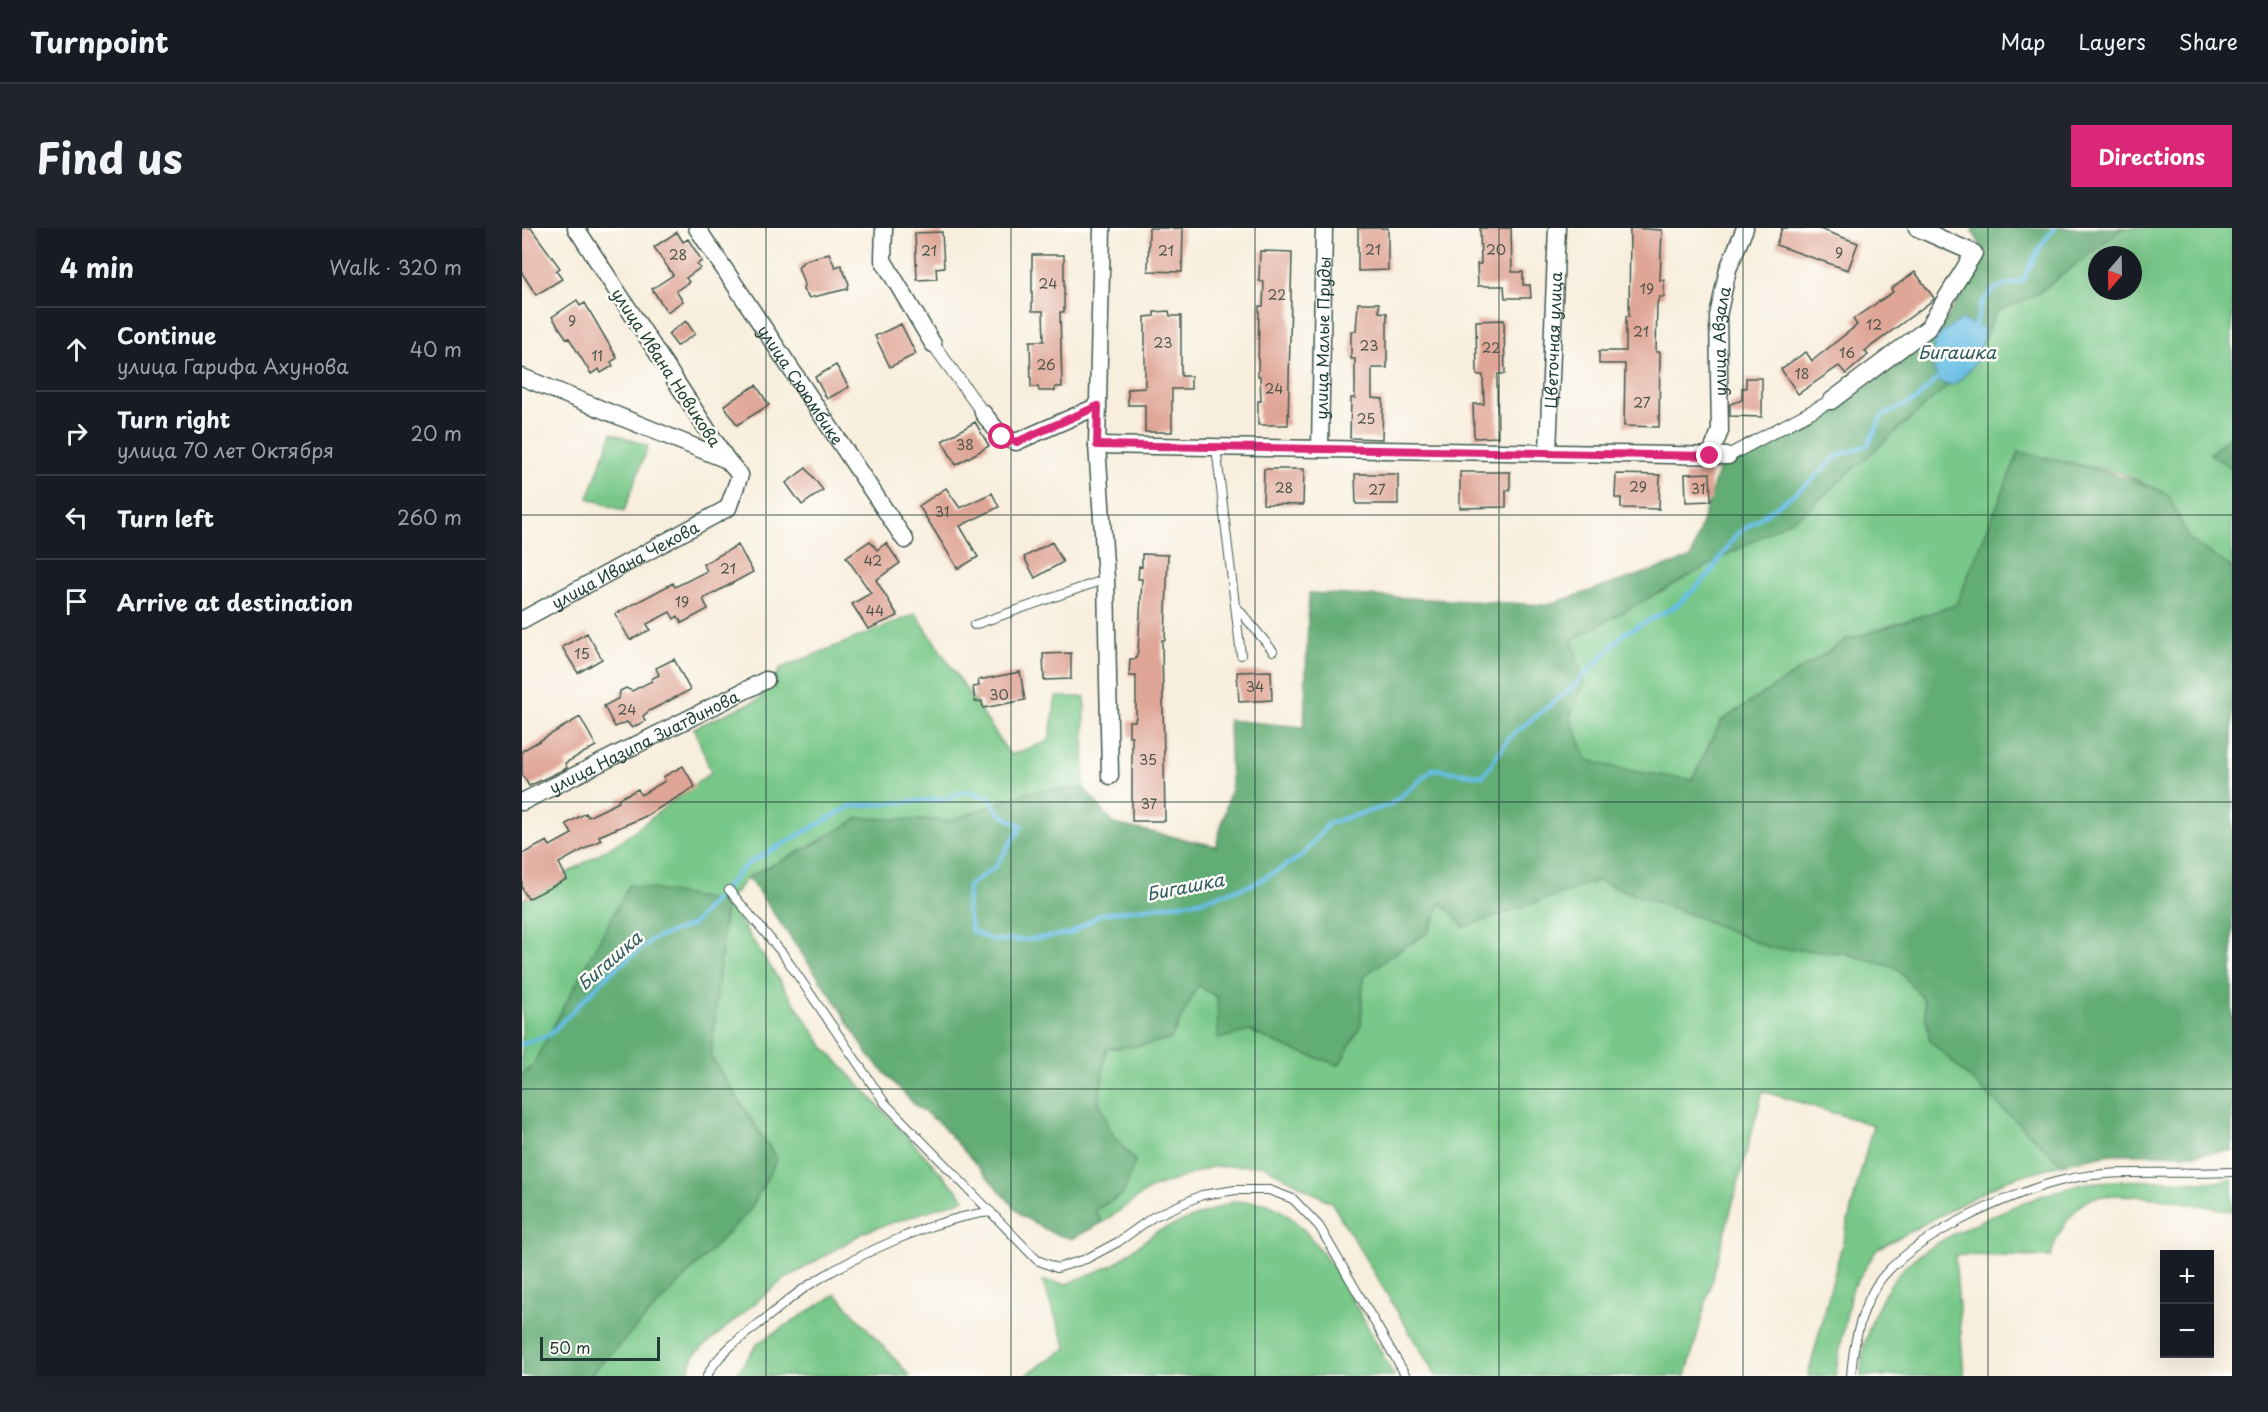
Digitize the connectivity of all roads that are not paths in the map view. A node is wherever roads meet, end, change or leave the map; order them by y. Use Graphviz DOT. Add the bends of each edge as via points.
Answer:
graph roads {
  1 [pos="576,228"];
  2 [pos="698,228"];
  3 [pos="884,228"];
  4 [pos="1102,228"];
  5 [pos="1324,228"];
  6 [pos="1557,228"];
  7 [pos="1745,228"];
  8 [pos="1917,228"];
  9 [pos="933,344"];
  10 [pos="523,381"];
  11 [pos="1831,401"];
  12 [pos="1098,406"];
  13 [pos="983,413"];
  14 [pos="1097,445"];
  15 [pos="1216,447"];
  16 [pos="1320,448"];
  17 [pos="1548,452"];
  18 [pos="1710,456"];
  19 [pos="1728,456"];
  20 [pos="727,460"];
  21 [pos="729,508"];
  22 [pos="905,540"];
  23 [pos="1106,579"];
  24 [pos="1235,605"];
  25 [pos="522,620"];
  26 [pos="974,625"];
  27 [pos="1273,651"];
  28 [pos="1241,655"];
  29 [pos="766,680"];
  30 [pos="1110,776"];
  31 [pos="522,802"];
  32 [pos="729,890"];
  33 [pos="2232,1172"];
  34 [pos="991,1212"];
  35 [pos="706,1376"];
  36 [pos="1406,1376"];
  37 [pos="1851,1376"];
  1 -- 20 [label="street, улица Ивана Новикова"];
  2 -- 22 [label="street, улица Сююмбике"];
  3 -- 9 [label="street" via="883,260"];
  4 -- 12 [label="street"];
  5 -- 16 [label="street, улица Малые Пруды"];
  6 -- 17 [label="street, Цветочная улица"];
  7 -- 18 [label="street, улица Авзала" via="1728,269 1718,316 1720,431"];
  8 -- 11 [label="street" via="1974,253 1928,328"];
  9 -- 13 [label="street"];
  10 -- 20 [label="street"];
  11 -- 19 [label="street"];
  12 -- 13 [label="street" via="1017,442 1002,437"];
  12 -- 14 [label="street"];
  14 -- 15 [label="street"];
  14 -- 23 [label="street"];
  15 -- 16 [label="street"];
  15 -- 24 [label="lane"];
  16 -- 17 [label="street"];
  17 -- 18 [label="street"];
  18 -- 19 [label="street"];
  20 -- 21 [label="street, улица Ивана Новикова" via="740,475"];
  21 -- 25 [label="street, улица Ивана Чекова"];
  23 -- 26 [label="lane"];
  23 -- 30 [label="street"];
  24 -- 27 [label="lane"];
  24 -- 28 [label="lane"];
  29 -- 31 [label="street, улица Назипа Зиатдинова"];
  32 -- 34 [label="lane" via="783,954 885,1103"];
  33 -- 37 [label="lane" via="2135,1173 2065,1180 2013,1197 1950,1226 1902,1256 1872,1292 1852,1352"];
  34 -- 35 [label="lane" via="950,1219 879,1249 809,1286 738,1340"];
  34 -- 36 [label="lane" via="1037,1260 1057,1268 1086,1259 1153,1217 1202,1195 1269,1190 1293,1199 1319,1226"];
}
